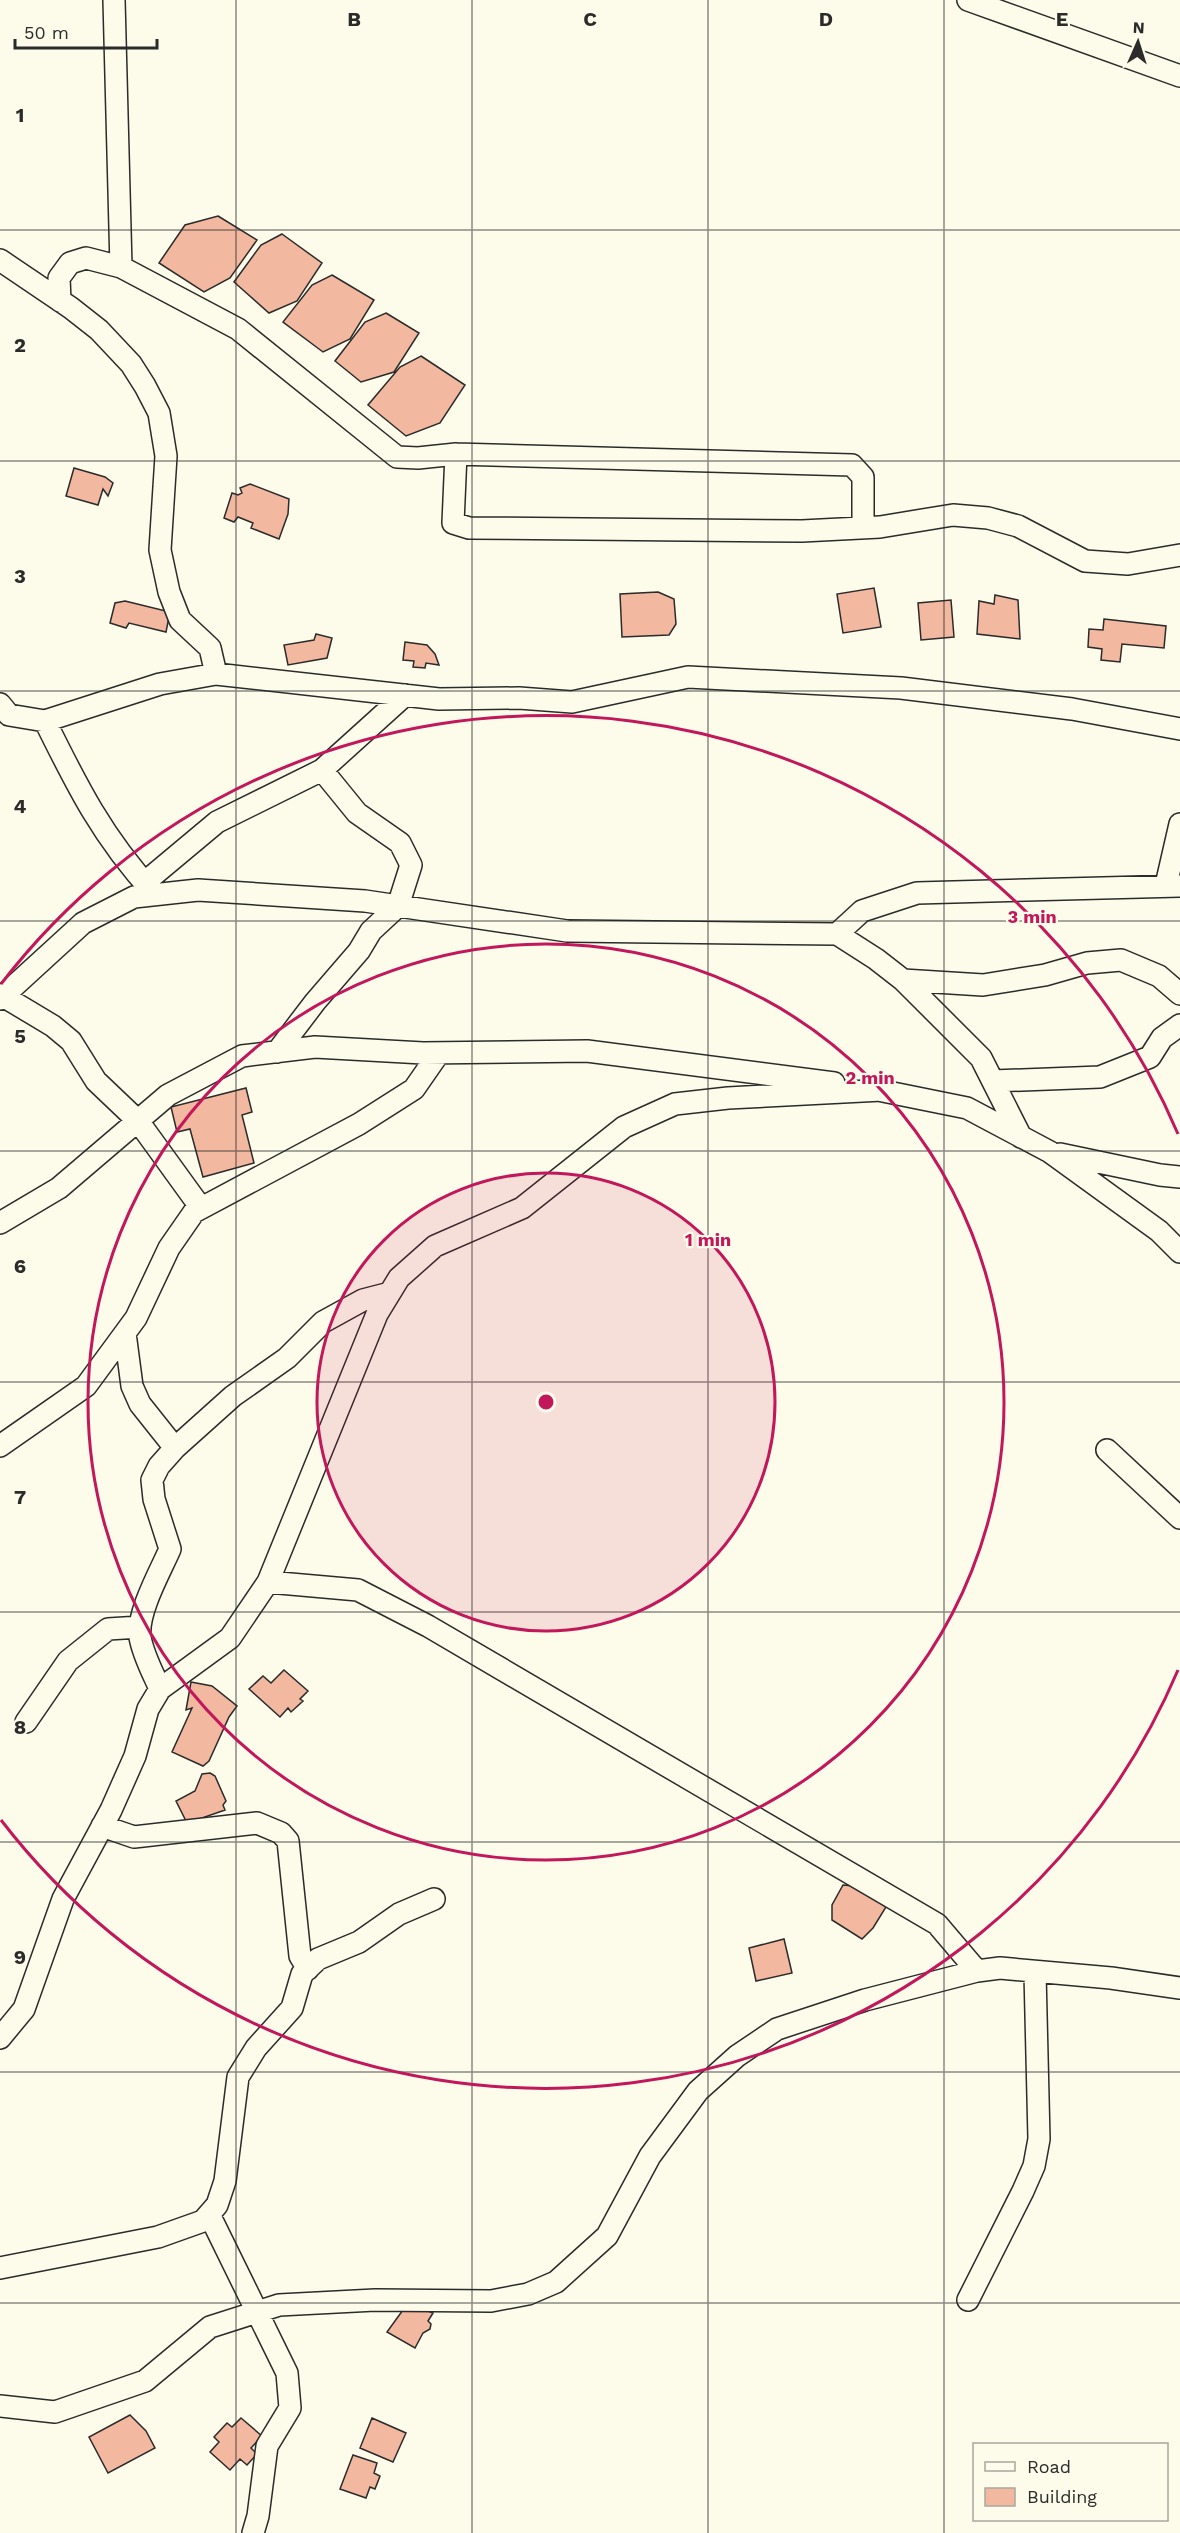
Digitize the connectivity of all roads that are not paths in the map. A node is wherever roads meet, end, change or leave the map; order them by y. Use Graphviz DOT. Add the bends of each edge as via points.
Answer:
graph roads {
  1 [pos="114,0"];
  2 [pos="968,0"];
  3 [pos="1180,76"];
  4 [pos="0,260"];
  5 [pos="121,267"];
  6 [pos="60,301"];
  7 [pos="456,454"];
  8 [pos="863,528"];
  9 [pos="1180,555"];
  10 [pos="216,674"];
  11 [pos="405,695"];
  12 [pos="3,714"];
  13 [pos="45,721"];
  14 [pos="1180,729"];
  15 [pos="322,770"];
  16 [pos="1180,824"];
  17 [pos="1173,885"];
  18 [pos="149,889"];
  19 [pos="398,906"];
  20 [pos="837,934"];
  21 [pos="903,980"];
  22 [pos="1180,994"];
  23 [pos="2,997"];
  24 [pos="1180,1025"];
  25 [pos="277,1052"];
  26 [pos="439,1053"];
  27 [pos="993,1082"];
  28 [pos="882,1090"];
  29 [pos="138,1121"];
  30 [pos="1021,1137"];
  31 [pos="1050,1152"];
  32 [pos="1180,1178"];
  33 [pos="201,1208"];
  34 [pos="0,1223"];
  35 [pos="1180,1252"];
  36 [pos="390,1293"];
  37 [pos="125,1333"];
  38 [pos="0,1446"];
  39 [pos="175,1448"];
  40 [pos="1107,1450"];
  41 [pos="1180,1518"];
  42 [pos="268,1582"];
  43 [pos="140,1627"];
  44 [pos="160,1689"];
  45 [pos="26,1722"];
  46 [pos="102,1826"];
  47 [pos="434,1899"];
  48 [pos="308,1969"];
  49 [pos="977,1971"];
  50 [pos="1035,1972"];
  51 [pos="1180,1988"];
  52 [pos="0,2037"];
  53 [pos="210,2214"];
  54 [pos="0,2268"];
  55 [pos="968,2300"];
  56 [pos="258,2312"];
  57 [pos="0,2406"];
  58 [pos="253,2533"];
  1 -- 5 [label="street"];
  2 -- 3 [label="street"];
  4 -- 6 [label="street"];
  5 -- 6 [label="street" via="86,258 70,263 59,278"];
  5 -- 7 [label="street" via="238,329 397,457 418,459"];
  6 -- 10 [label="street" via="99,330 132,364 159,413 166,456 159,550 180,620 210,648"];
  7 -- 8 [label="street" via="852,465 863,477"];
  7 -- 8 [label="street" via="453,523 469,528"];
  8 -- 9 [label="street" via="953,515 1018,526 1085,561 1128,564"];
  10 -- 11 [label="street"];
  10 -- 13 [label="street" via="160,684"];
  11 -- 14 [label="street" via="572,702 688,677 901,688 1072,709"];
  11 -- 15 [label="street"];
  12 -- 13 [label="street"];
  13 -- 18 [label="street" via="82,797 122,858"];
  15 -- 18 [label="street" via="218,822"];
  15 -- 19 [label="street" via="357,813 400,843 411,865"];
  16 -- 17 [label="street"];
  17 -- 20 [label="street" via="917,893 862,911"];
  18 -- 19 [label="street"];
  18 -- 23 [label="street" via="83,923"];
  19 -- 20 [label="street" via="567,931"];
  19 -- 25 [label="street" via="371,932 360,951"];
  20 -- 21 [label="street"];
  21 -- 22 [label="street" via="983,985 1045,975 1087,963 1121,960 1159,976"];
  21 -- 27 [label="street" via="981,1058"];
  23 -- 29 [label="street" via="71,1041 96,1081"];
  24 -- 27 [label="street" via="1162,1038 1150,1057 1100,1077"];
  25 -- 26 [label="street" via="315,1047"];
  25 -- 29 [label="street" via="242,1056 168,1095"];
  26 -- 28 [label="street" via="586,1051"];
  26 -- 33 [label="street" via="414,1089 405,1095 359,1124"];
  27 -- 30 [label="street"];
  28 -- 30 [label="street" via="967,1108"];
  28 -- 36 [label="street" via="675,1104 624,1127 522,1208 435,1246 399,1278"];
  29 -- 33 [label="street"];
  29 -- 34 [label="street" via="59,1188"];
  30 -- 31 [label="street"];
  31 -- 32 [label="street"];
  31 -- 35 [label="street" via="1159,1231"];
  33 -- 37 [label="street" via="169,1248"];
  36 -- 39 [label="street" via="363,1300 323,1322 287,1358 233,1396"];
  36 -- 42 [label="street" via="377,1314"];
  37 -- 38 [label="street" via="86,1386"];
  37 -- 39 [label="street" via="132,1386 140,1404"];
  39 -- 43 [label="street" via="152,1480 170,1549"];
  40 -- 41 [label="street"];
  42 -- 44 [label="street" via="230,1638"];
  42 -- 49 [label="street" via="358,1590 428,1626 937,1924"];
  43 -- 44 [label="street" via="146,1658"];
  43 -- 45 [label="street" via="108,1629 68,1661"];
  44 -- 46 [label="street" via="148,1709 135,1756"];
  46 -- 48 [label="street" via="134,1837 257,1823 280,1833 288,1841 300,1956"];
  46 -- 52 [label="street" via="63,1899 24,2009"];
  47 -- 48 [label="street" via="399,1914 359,1942 318,1959"];
  48 -- 53 [label="street" via="302,1974 292,2008 256,2048 238,2077 225,2181"];
  49 -- 50 [label="street" via="1000,1968"];
  49 -- 56 [label="street" via="865,2000 777,2029 737,2056 698,2091 650,2156 607,2236 556,2282 528,2294 491,2301 375,2300 279,2305"];
  50 -- 51 [label="street"];
  50 -- 55 [label="street" via="1039,2139 1034,2166"];
  53 -- 54 [label="street" via="203,2221 158,2237"];
  53 -- 56 [label="street"];
  56 -- 57 [label="street" via="210,2327 145,2381 55,2412"];
  56 -- 58 [label="street" via="287,2373 290,2408 267,2446"];
}
